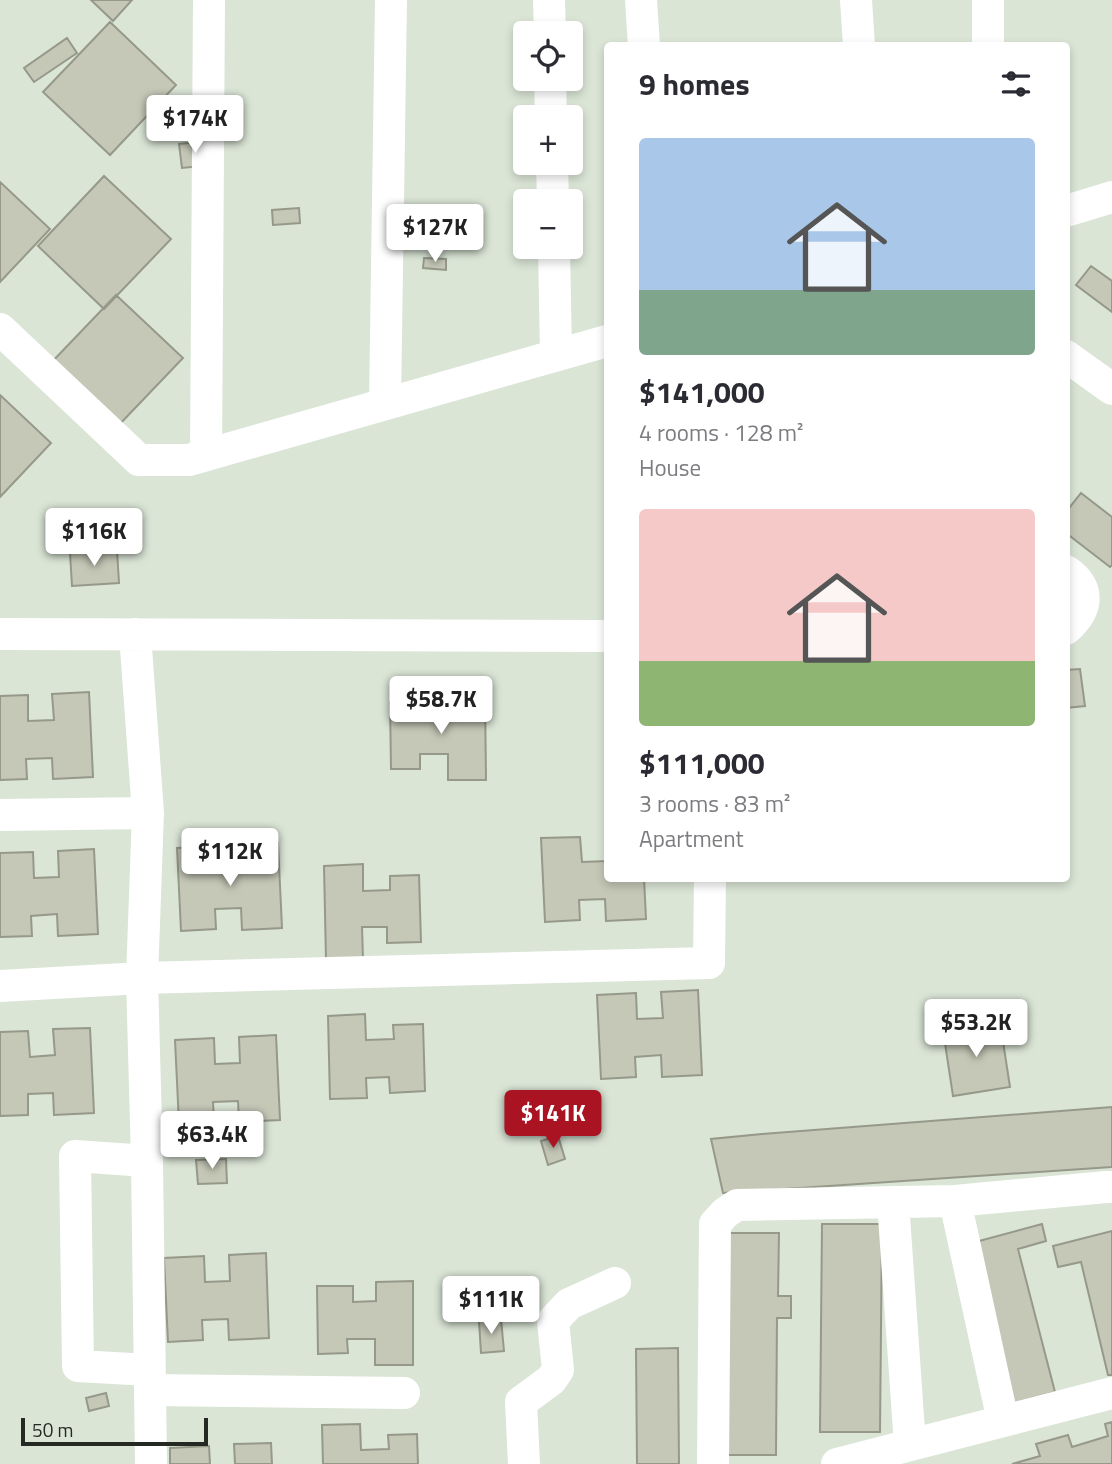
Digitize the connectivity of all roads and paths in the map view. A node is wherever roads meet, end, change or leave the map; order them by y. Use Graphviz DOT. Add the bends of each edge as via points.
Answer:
graph roads {
  1 [pos="209,0"];
  2 [pos="391,0"];
  3 [pos="549,0"];
  4 [pos="641,0"];
  5 [pos="856,0"];
  6 [pos="988,0"];
  7 [pos="550,21"];
  8 [pos="644,42"];
  9 [pos="859,42"];
  10 [pos="989,42"];
  11 [pos="1112,197"];
  12 [pos="1070,210"];
  13 [pos="554,259"];
  14 [pos="0,329"];
  15 [pos="604,342"];
  16 [pos="556,355"];
  17 [pos="1070,359"];
  18 [pos="1112,388"];
  19 [pos="385,404"];
  20 [pos="206,456"];
  21 [pos="1070,574"];
  22 [pos="1070,626"];
  23 [pos="0,634"];
  24 [pos="135,634"];
  25 [pos="604,636"];
  26 [pos="148,813"];
  27 [pos="0,815"];
  28 [pos="709,882"];
  29 [pos="142,978"];
  30 [pos="0,986"];
  31 [pos="147,1161"];
  32 [pos="1112,1187"];
  33 [pos="955,1200"];
  34 [pos="893,1202"];
  35 [pos="615,1283"];
  36 [pos="150,1380"];
  37 [pos="1112,1393"];
  38 [pos="404,1394"];
  39 [pos="1003,1421"];
  40 [pos="910,1445"];
  41 [pos="151,1464"];
  42 [pos="524,1464"];
  43 [pos="713,1464"];
  44 [pos="837,1464"];
  1 -- 20 [label="street"];
  2 -- 19 [label="street"];
  3 -- 7 [label="street"];
  4 -- 8 [label="street"];
  5 -- 9 [label="street"];
  6 -- 10 [label="street"];
  11 -- 12 [label="street"];
  13 -- 16 [label="street"];
  14 -- 20 [label="street" via="139,460"];
  15 -- 16 [label="street"];
  16 -- 19 [label="street"];
  17 -- 18 [label="street"];
  19 -- 20 [label="street"];
  21 -- 22 [label="street" via="1083,593 1083,607"];
  23 -- 24 [label="street"];
  24 -- 25 [label="street"];
  24 -- 26 [label="street"];
  26 -- 27 [label="street"];
  26 -- 29 [label="street"];
  28 -- 29 [label="street" via="709,963"];
  29 -- 30 [label="street"];
  29 -- 31 [label="street"];
  31 -- 36 [label="street"];
  31 -- 36 [label="street" via="75,1156 78,1366"];
  32 -- 33 [label="street"];
  33 -- 34 [label="street"];
  33 -- 39 [label="street"];
  34 -- 40 [label="street"];
  34 -- 43 [label="street" via="737,1205 715,1224"];
  35 -- 42 [label="street" via="569,1304 553,1321 558,1370 521,1402"];
  36 -- 38 [label="street"];
  36 -- 41 [label="street"];
  37 -- 39 [label="street"];
  39 -- 40 [label="street"];
  40 -- 44 [label="street"];
}
